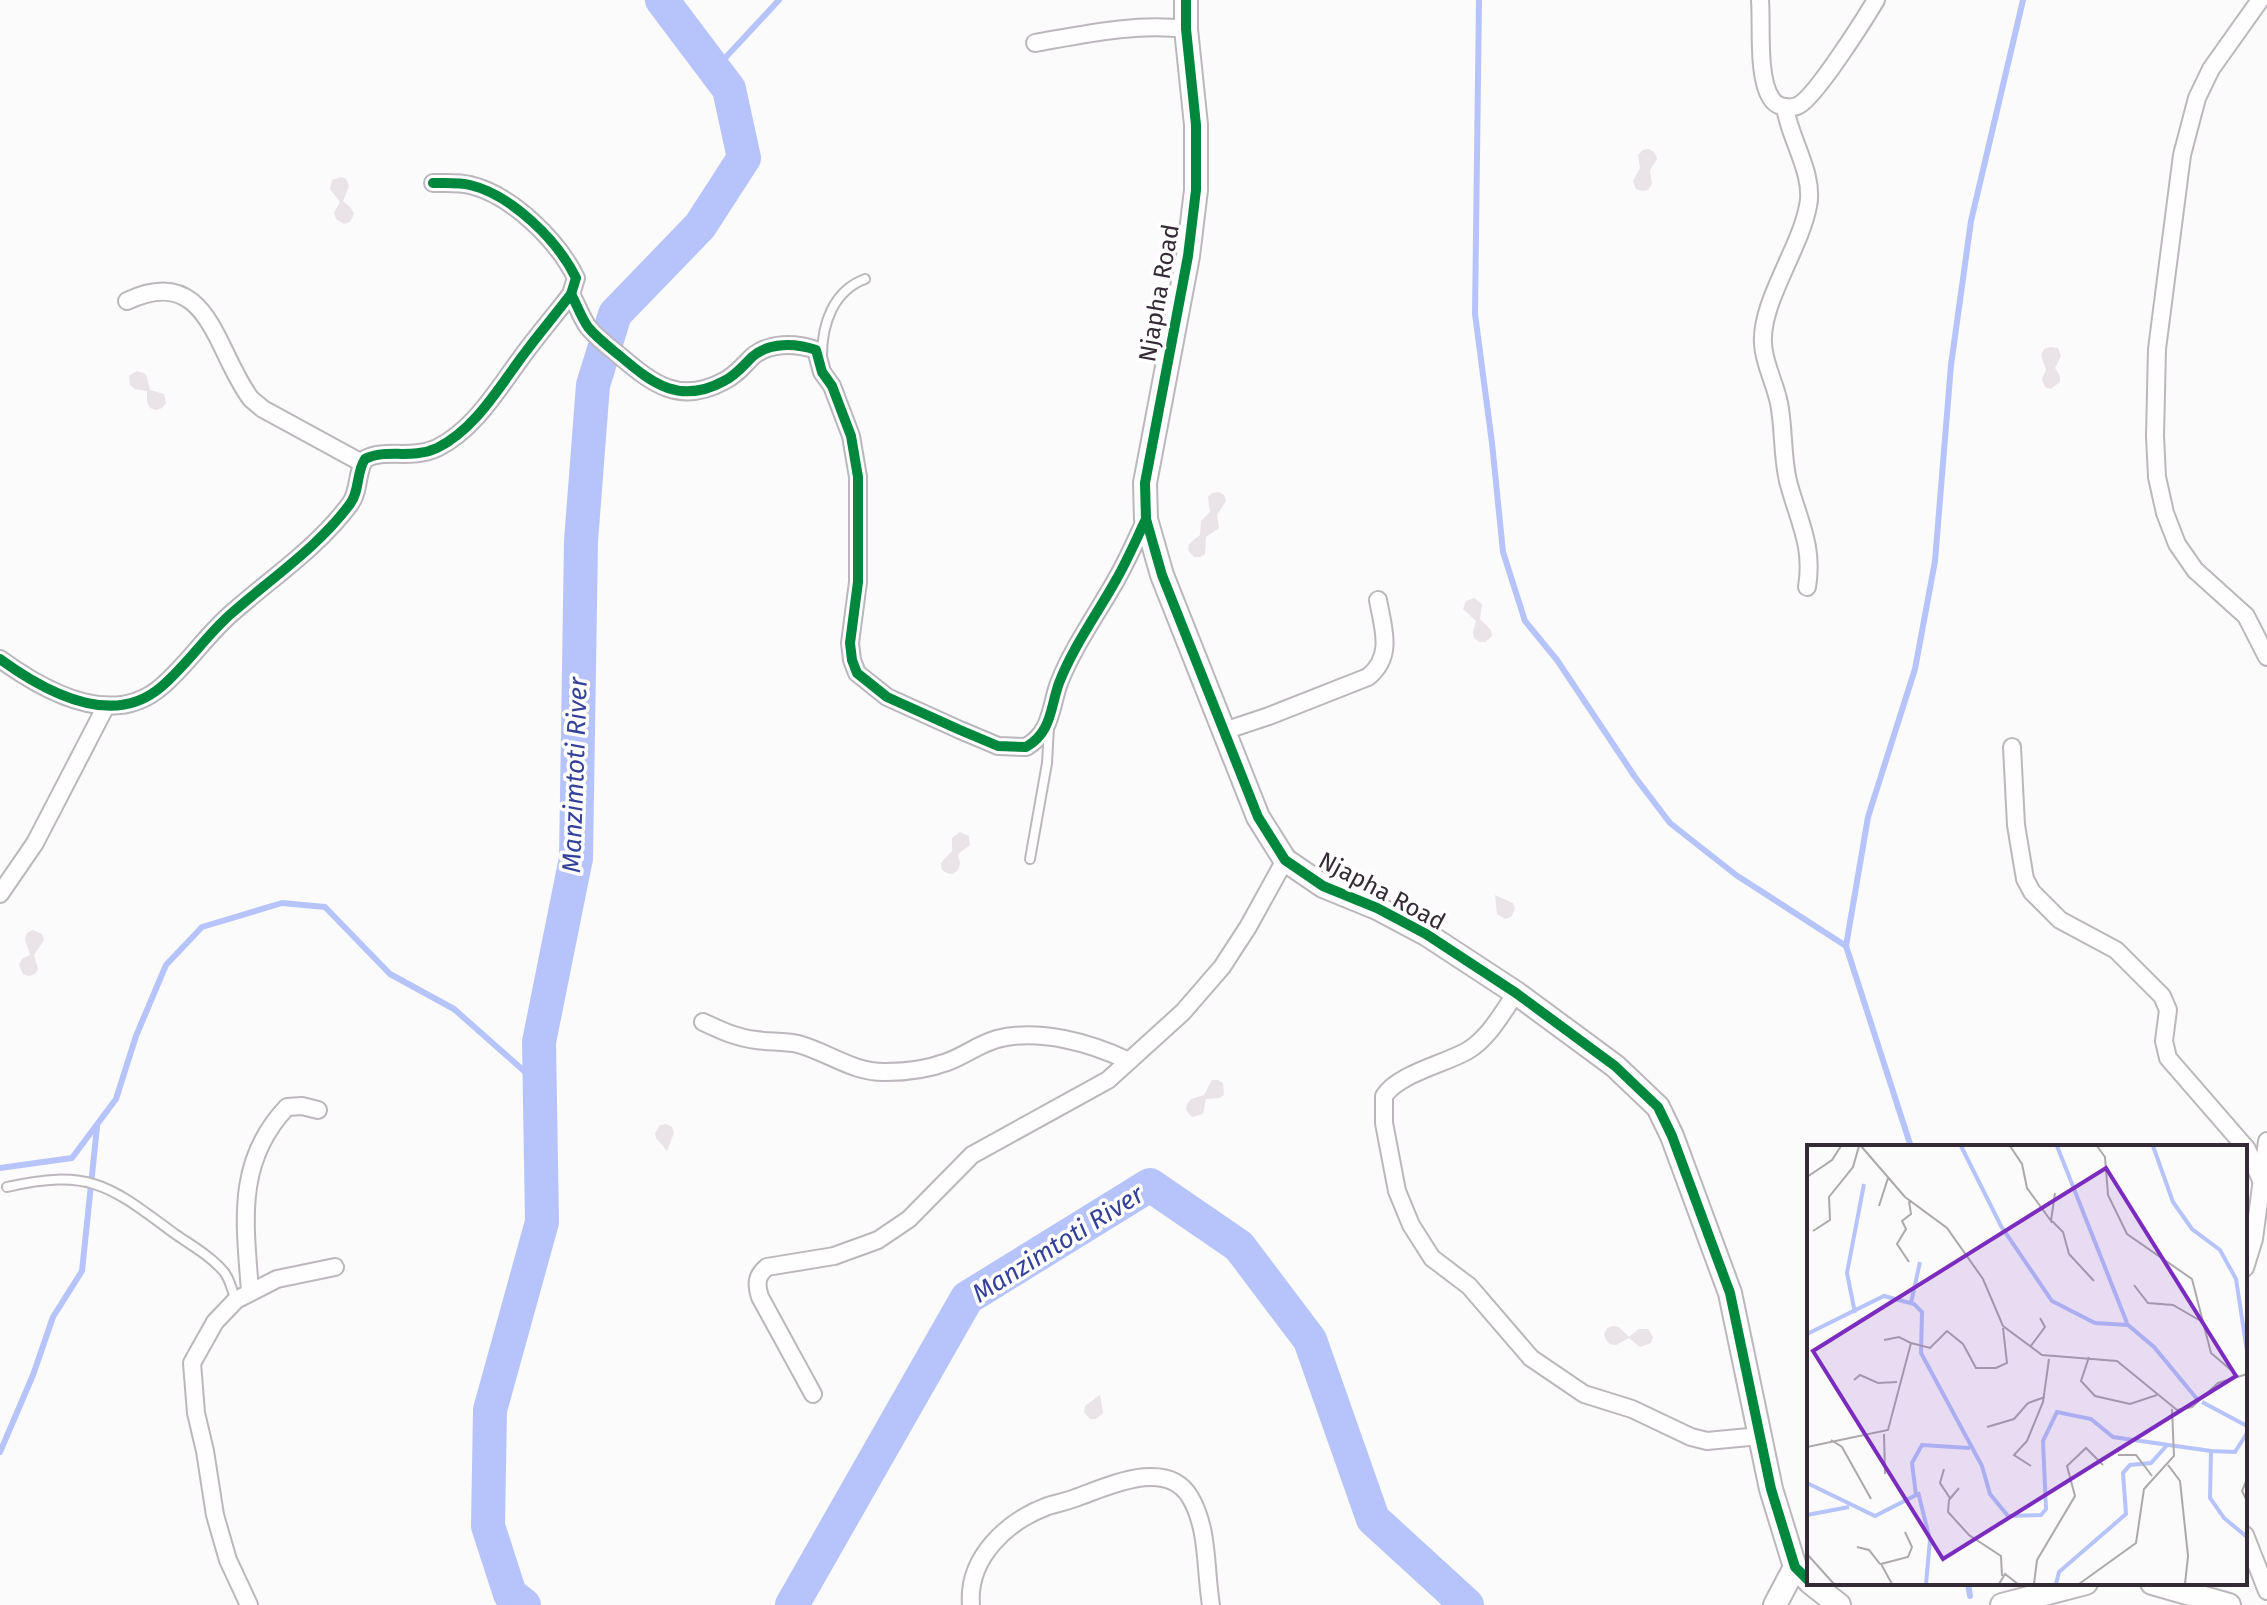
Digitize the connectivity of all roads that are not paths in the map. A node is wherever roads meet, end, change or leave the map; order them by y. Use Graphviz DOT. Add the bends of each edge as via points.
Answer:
graph roads {
  1 [pos="1186,0"];
  2 [pos="1760,0"];
  3 [pos="1876,0"];
  4 [pos="2260,0"];
  5 [pos="1186,29"];
  6 [pos="1035,43"];
  7 [pos="1785,107"];
  8 [pos="433,183"];
  9 [pos="865,279"];
  10 [pos="571,294"];
  11 [pos="127,301"];
  12 [pos="822,372"];
  13 [pos="362,463"];
  14 [pos="1146,519"];
  15 [pos="1807,587"];
  16 [pos="1378,600"];
  17 [pos="2267,657"];
  18 [pos="0,659"];
  19 [pos="106,706"];
  20 [pos="1049,722"];
  21 [pos="1224,731"];
  22 [pos="2012,747"];
  23 [pos="1030,859"];
  24 [pos="1285,860"];
  25 [pos="0,894"];
  26 [pos="1516,993"];
  27 [pos="703,1022"];
  28 [pos="1129,1061"];
  29 [pos="318,1110"];
  30 [pos="2267,1141"];
  31 [pos="2244,1145"];
  32 [pos="2247,1149"];
  33 [pos="2261,1180"];
  34 [pos="7,1187"];
  35 [pos="2247,1262"];
  36 [pos="335,1267"];
  37 [pos="243,1296"];
  38 [pos="813,1394"];
  39 [pos="1760,1436"];
  40 [pos="2247,1540"];
  41 [pos="1805,1577"];
  42 [pos="1815,1585"];
  43 [pos="2078,1585"];
  44 [pos="2159,1585"];
  45 [pos="2267,1591"];
  46 [pos="249,1605"];
  47 [pos="971,1605"];
  48 [pos="1211,1605"];
  49 [pos="1775,1605"];
  50 [pos="1839,1605"];
  51 [pos="2002,1605"];
  52 [pos="2229,1605"];
  1 -- 5 [label="street, Njapha Road"];
  2 -- 7 [label="street" via="1765,83 1774,102"];
  3 -- 7 [label="street" via="1806,99"];
  4 -- 17 [label="street" via="2211,69 2182,155 2157,349 2155,436 2157,477 2177,544 2195,570 2246,616"];
  5 -- 6 [label="street" via="1127,27"];
  5 -- 14 [label="street, Njapha Road" via="1196,125 1196,190 1150,446"];
  7 -- 15 [label="street" via="1810,191 1809,206 1767,312 1763,346 1779,401 1787,479 1806,535"];
  8 -- 10 [label="street" via="469,184 527,217 552,241 576,278"];
  9 -- 12 [label="lane" via="843,291 829,315 822,338"];
  10 -- 12 [label="street" via="594,334 664,388 701,389 725,381 755,354 792,345 816,350"];
  10 -- 13 [label="street" via="480,413 453,438 422,454 373,455"];
  11 -- 13 [label="street" via="157,290 182,295 207,318 251,399"];
  12 -- 20 [label="street" via="851,436 858,477 858,582 850,643 857,673 887,697 998,746 1026,747"];
  13 -- 19 [label="street" via="352,502 282,574 232,613 158,689"];
  14 -- 20 [label="street" via="1058,685"];
  14 -- 21 [label="street, Njapha Road" via="1162,575"];
  16 -- 21 [label="street" via="1385,653 1377,670"];
  18 -- 19 [label="street" via="73,699"];
  19 -- 25 [label="street" via="35,843"];
  20 -- 23 [label="lane"];
  21 -- 24 [label="street, Njapha Road" via="1258,817"];
  22 -- 31 [label="street" via="2016,825 2032,892 2060,920 2116,950 2162,996 2168,1010 2168,1058"];
  24 -- 26 [label="street, Njapha Road" via="1323,886 1426,934"];
  24 -- 28 [label="street" via="1222,967"];
  26 -- 39 [label="street, Njapha Road" via="1615,1066 1658,1107 1730,1293"];
  26 -- 39 [label="street" via="1476,1044 1396,1083 1384,1096 1397,1191 1411,1225 1432,1258 1469,1286 1531,1358 1584,1394 1707,1441"];
  27 -- 28 [label="street" via="754,1040 799,1044 847,1065 884,1072 921,1069 998,1039 1017,1037 1065,1040"];
  28 -- 38 [label="street" via="1108,1080 972,1155 909,1219 878,1240 760,1273 760,1297"];
  29 -- 37 [label="street" via="287,1107 258,1150 245,1208"];
  30 -- 33 [label="street"];
  32 -- 33 [label="street"];
  33 -- 35 [label="street"];
  34 -- 37 [label="lane" via="71,1179 111,1188 225,1272"];
  36 -- 37 [label="street" via="277,1279"];
  37 -- 46 [label="street" via="215,1322 202,1343 192,1363 192,1386 215,1515"];
  39 -- 41 [label="street, Njapha Road" via="1771,1489"];
  40 -- 45 [label="street"];
  41 -- 49 [label="street"];
  42 -- 50 [label="street"];
  43 -- 51 [label="street"];
  44 -- 52 [label="street"];
  47 -- 48 [label="street" via="974,1576 986,1552 1018,1520 1140,1477 1167,1479 1190,1496 1204,1539"];
}
